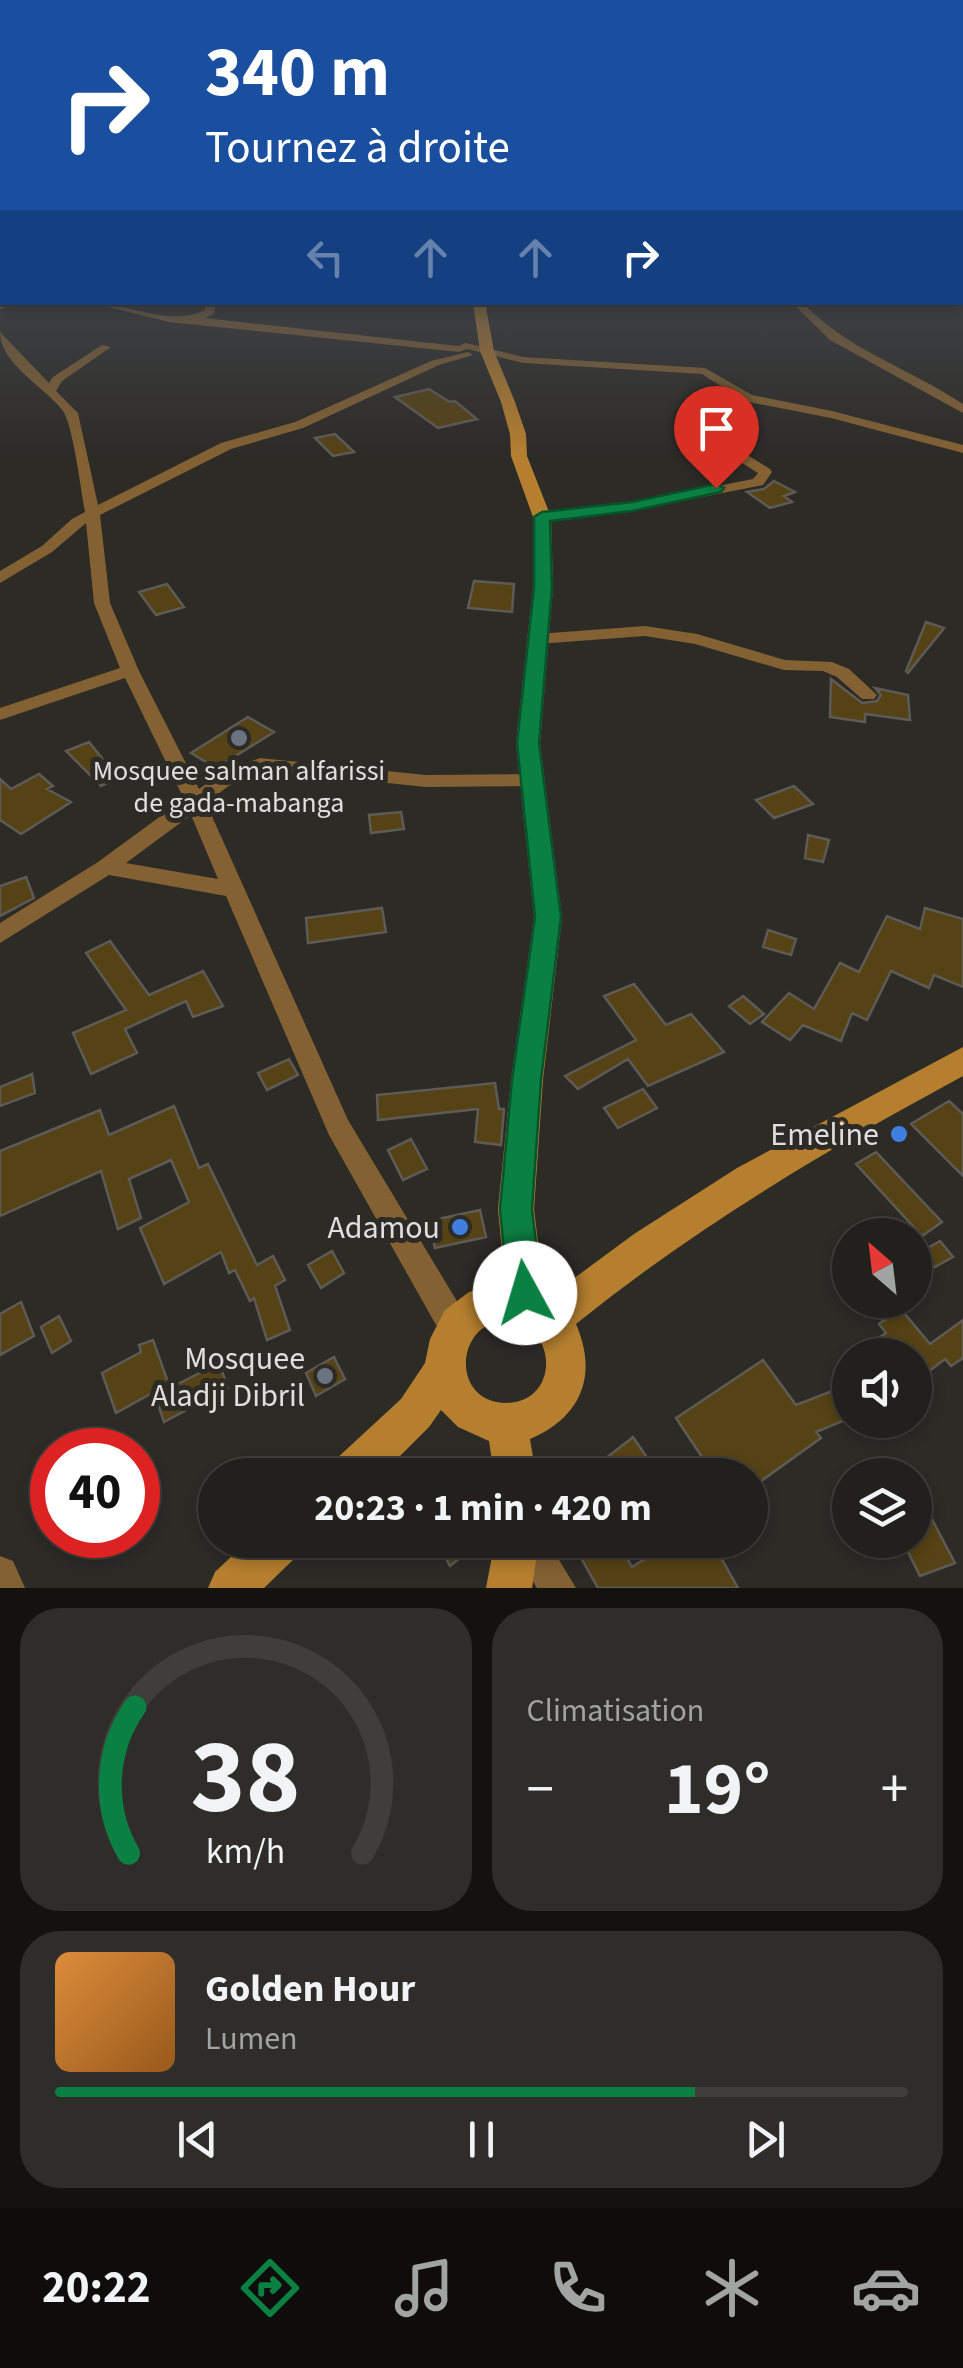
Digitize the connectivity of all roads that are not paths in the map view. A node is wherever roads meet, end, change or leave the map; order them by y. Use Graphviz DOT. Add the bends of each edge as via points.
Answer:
graph roads {
  1 [pos="121,307"];
  2 [pos="210,307"];
  3 [pos="481,307"];
  4 [pos="801,307"];
  5 [pos="192,320"];
  6 [pos="0,334"];
  7 [pos="401,342"];
  8 [pos="106,347"];
  9 [pos="487,352"];
  10 [pos="425,371"];
  11 [pos="51,390"];
  12 [pos="963,409"];
  13 [pos="696,419"];
  14 [pos="963,449"];
  15 [pos="94,516"];
  16 [pos="542,517"];
  17 [pos="94,542"];
  18 [pos="48,549"];
  19 [pos="0,578"];
  20 [pos="537,639"];
  21 [pos="130,671"];
  22 [pos="868,695"];
  23 [pos="0,714"];
  24 [pos="533,780"];
  25 [pos="196,802"];
  26 [pos="106,866"];
  27 [pos="234,889"];
  28 [pos="0,934"];
  29 [pos="963,1060"];
  30 [pos="536,1311"];
  31 [pos="460,1320"];
  32 [pos="446,1368"];
  33 [pos="507,1424"];
  34 [pos="368,1458"];
  35 [pos="512,1458"];
  36 [pos="263,1558"];
  37 [pos="514,1558"];
  38 [pos="538,1558"];
  39 [pos="0,1574"];
  40 [pos="7,1588"];
  41 [pos="231,1588"];
  42 [pos="508,1588"];
  43 [pos="558,1588"];
  1 -- 5 [label="street"];
  2 -- 5 [label="street"];
  3 -- 9 [label="street"];
  4 -- 12 [label="street" via="834,340"];
  5 -- 7 [label="street"];
  6 -- 11 [label="street"];
  7 -- 9 [label="street"];
  7 -- 10 [label="street"];
  8 -- 11 [label="street"];
  9 -- 10 [label="street" via="449,358"];
  9 -- 14 [label="street" via="705,371 748,398"];
  9 -- 16 [label="street"];
  10 -- 15 [label="street" via="300,424 226,446"];
  11 -- 15 [label="street" via="72,413"];
  13 -- 16 [label="street" via="712,442 765,472 758,482"];
  15 -- 17 [label="street"];
  15 -- 18 [label="street" via="67,529"];
  16 -- 20 [label="street"];
  17 -- 18 [label="street"];
  17 -- 21 [label="street" via="102,603"];
  18 -- 19 [label="street"];
  20 -- 22 [label="street" via="645,632 697,639 784,664 826,666"];
  20 -- 24 [label="street" via="528,743"];
  21 -- 23 [label="street"];
  21 -- 25 [label="street"];
  24 -- 25 [label="street" via="426,781 260,764"];
  24 -- 30 [label="street" via="548,917 516,1209 525,1293"];
  25 -- 26 [label="street"];
  25 -- 27 [label="street"];
  26 -- 27 [label="street"];
  26 -- 28 [label="street"];
  27 -- 31 [label="street" via="338,1128 447,1314"];
  29 -- 30 [label="street" via="802,1146 644,1251"];
  30 -- 31 [label="street" via="489,1302"];
  30 -- 33 [label="street" via="565,1351 562,1386 540,1414"];
  31 -- 32 [label="street" via="446,1350"];
  32 -- 33 [label="street" via="459,1402 472,1414"];
  32 -- 34 [label="street" via="415,1414"];
  33 -- 35 [label="street"];
  36 -- 41 [label="street"];
  37 -- 42 [label="street"];
  38 -- 43 [label="street"];
  39 -- 40 [label="street"];
}
